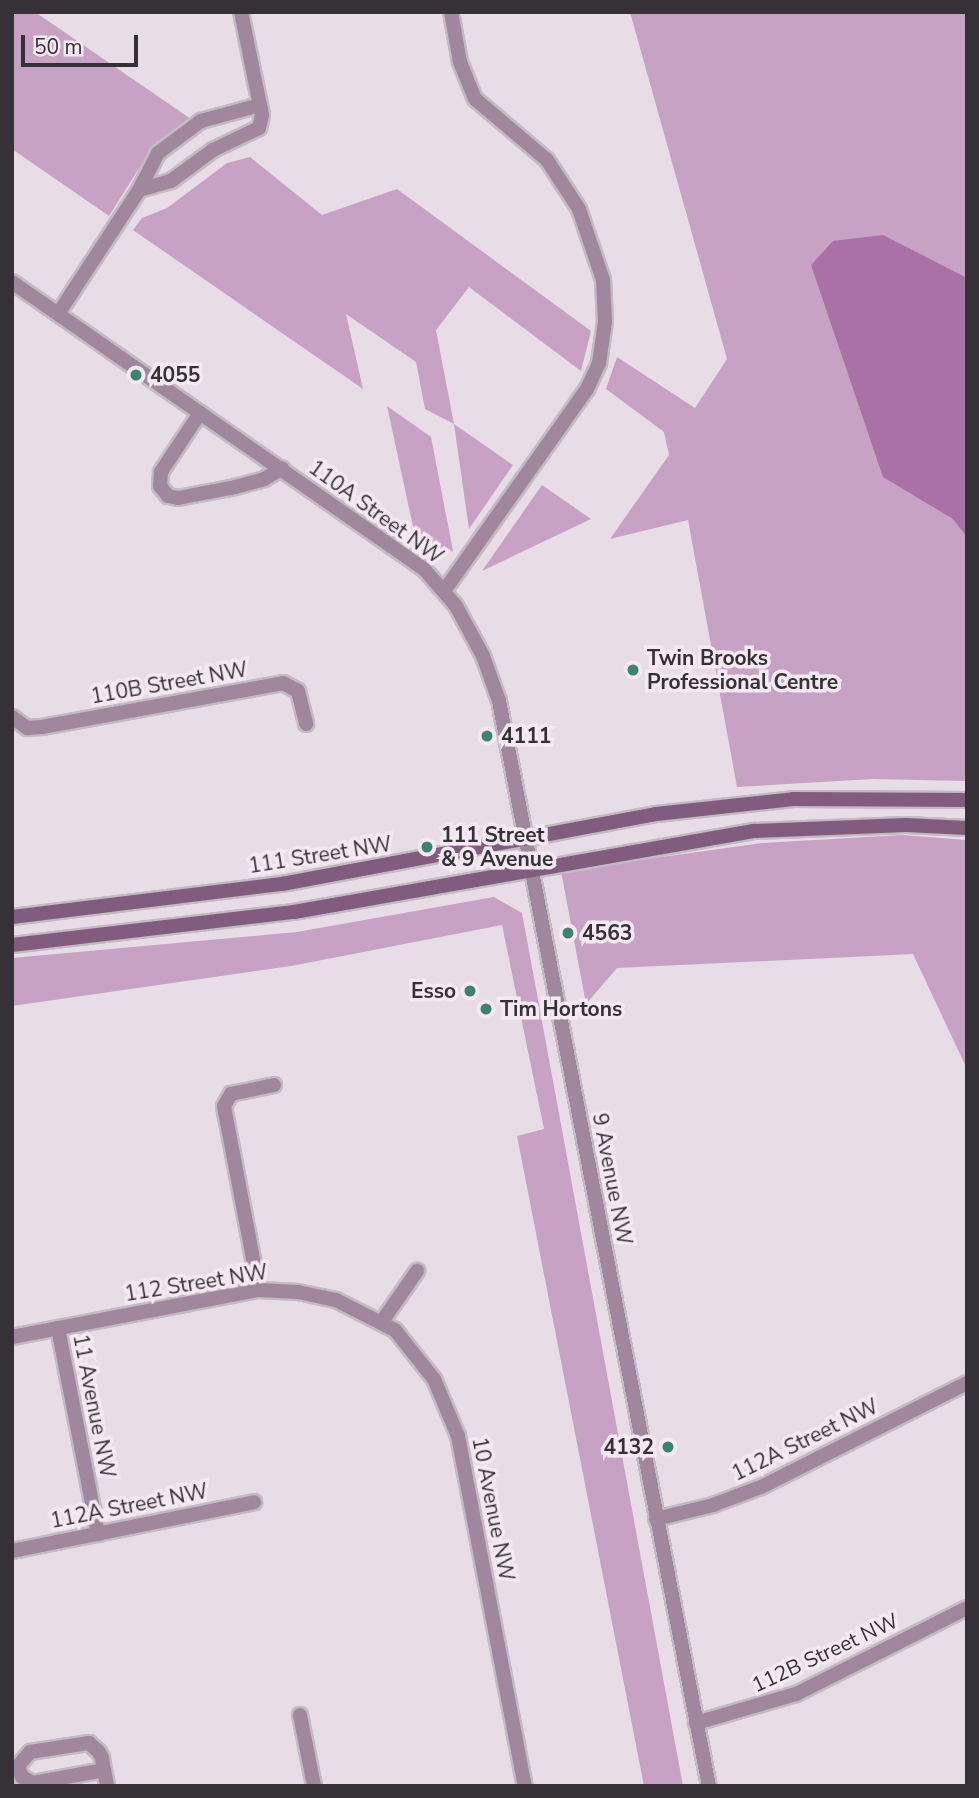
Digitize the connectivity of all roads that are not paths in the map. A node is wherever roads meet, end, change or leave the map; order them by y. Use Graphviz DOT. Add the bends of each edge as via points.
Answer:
graph roads {
  1 [pos="241,12"];
  2 [pos="451,12"];
  3 [pos="260,105"];
  4 [pos="139,190"];
  5 [pos="12,282"];
  6 [pos="58,314"];
  7 [pos="200,413"];
  8 [pos="282,468"];
  9 [pos="444,591"];
  10 [pos="13,718"];
  11 [pos="306,724"];
  12 [pos="967,800"];
  13 [pos="967,828"];
  14 [pos="527,839"];
  15 [pos="532,868"];
  16 [pos="12,916"];
  17 [pos="12,945"];
  18 [pos="274,1085"];
  19 [pos="417,1271"];
  20 [pos="259,1290"];
  21 [pos="383,1320"];
  22 [pos="58,1328"];
  23 [pos="12,1337"];
  24 [pos="967,1383"];
  25 [pos="254,1502"];
  26 [pos="656,1519"];
  27 [pos="98,1534"];
  28 [pos="12,1551"];
  29 [pos="967,1608"];
  30 [pos="300,1715"];
  31 [pos="696,1723"];
  32 [pos="104,1770"];
  33 [pos="107,1786"];
  34 [pos="314,1786"];
  35 [pos="525,1786"];
  36 [pos="709,1786"];
  1 -- 3 [label="street"];
  2 -- 9 [label="street" via="460,62 475,99 547,160 579,209 603,280 605,322 598,363 587,389"];
  3 -- 4 [label="street" via="213,116 193,127 158,153"];
  3 -- 4 [label="street" via="261,123 254,135 213,150 171,181"];
  4 -- 6 [label="street"];
  5 -- 6 [label="street, 110A Street NW"];
  6 -- 7 [label="street, 110A Street NW"];
  7 -- 8 [label="street, 110A Street NW"];
  7 -- 8 [label="street, 110A Street NW" via="161,472 160,486 168,496 234,487 264,479"];
  8 -- 9 [label="street, 110A Street NW" via="424,569"];
  9 -- 14 [label="street, 9 Avenue NW" via="470,630 495,686"];
  10 -- 11 [label="street, 110B Street NW" via="27,728 42,727 283,683 298,691"];
  12 -- 14 [label="main road, 111 Street NW" via="851,796 757,801 656,814"];
  13 -- 15 [label="main road" via="906,825 755,831"];
  14 -- 15 [label="street, 9 Avenue NW"];
  14 -- 16 [label="main road, 111 Street NW" via="282,884"];
  15 -- 17 [label="main road" via="294,912"];
  15 -- 26 [label="street, 9 Avenue NW"];
  18 -- 20 [label="street" via="231,1094 224,1106"];
  19 -- 21 [label="street"];
  20 -- 21 [label="street, 112 Street NW" via="315,1295"];
  20 -- 22 [label="street, 112 Street NW"];
  21 -- 35 [label="street, 10 Avenue NW" via="407,1341 435,1379 458,1436"];
  22 -- 23 [label="street, 112 Street NW"];
  22 -- 27 [label="street, 11 Avenue NW"];
  24 -- 26 [label="street, 112A Street NW" via="761,1487"];
  25 -- 27 [label="street, 112A Street NW"];
  26 -- 31 [label="street, 9 Avenue NW"];
  27 -- 28 [label="street, 112A Street NW"];
  29 -- 31 [label="street, 112B Street NW" via="796,1694"];
  30 -- 34 [label="street"];
  31 -- 36 [label="street, 9 Avenue NW"];
  32 -- 32 [label="street" via="99,1752 83,1742 30,1752 18,1766 22,1777 33,1783"];
  32 -- 33 [label="street"];
}
